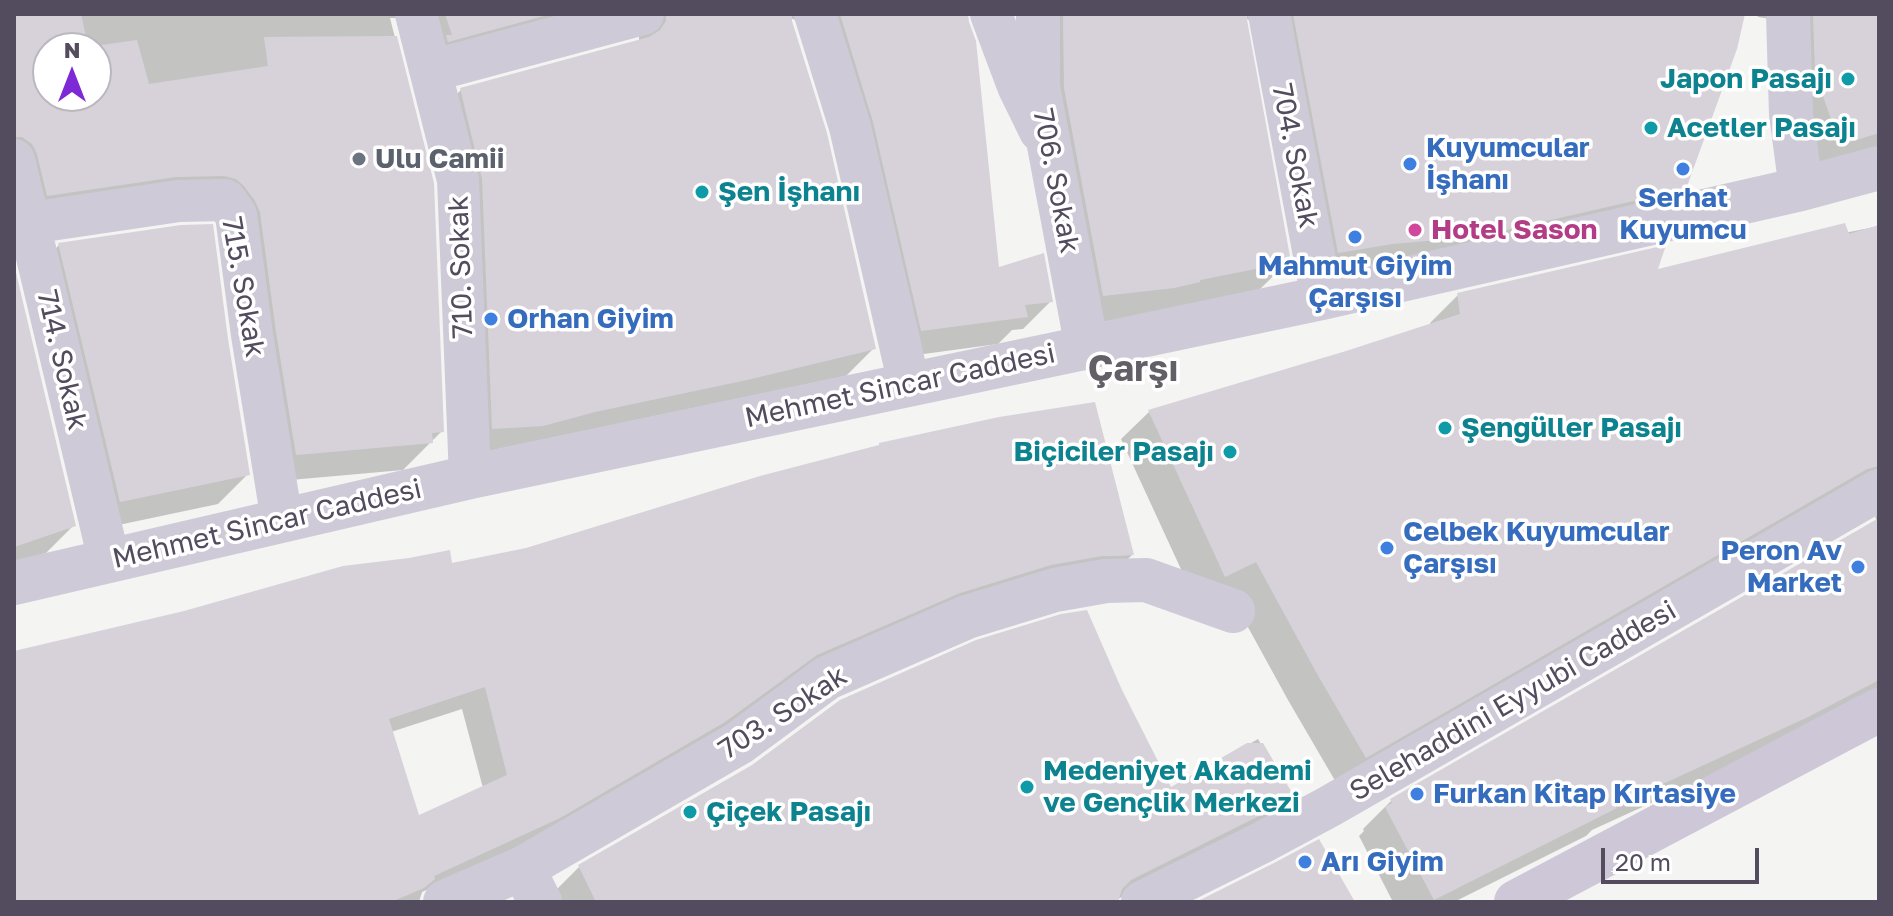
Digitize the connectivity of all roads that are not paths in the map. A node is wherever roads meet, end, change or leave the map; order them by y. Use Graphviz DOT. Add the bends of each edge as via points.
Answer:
graph roads {
  1 [pos="416,14"];
  2 [pos="643,14"];
  3 [pos="815,14"];
  4 [pos="991,14"];
  5 [pos="1038,14"];
  6 [pos="1269,14"];
  7 [pos="1788,14"];
  8 [pos="431,71"];
  9 [pos="1051,153"];
  10 [pos="14,160"];
  11 [pos="1879,168"];
  12 [pos="1801,189"];
  13 [pos="30,223"];
  14 [pos="1322,298"];
  15 [pos="1087,348"];
  16 [pos="909,384"];
  17 [pos="470,477"];
  18 [pos="1879,490"];
  19 [pos="282,521"];
  20 [pos="109,560"];
  21 [pos="14,583"];
  22 [pos="1233,611"];
  23 [pos="1879,710"];
  24 [pos="532,885"];
  25 [pos="445,902"];
  26 [pos="1142,902"];
  27 [pos="1516,902"];
  1 -- 8 [label="street, 710. Sokak"];
  2 -- 8 [label="street"];
  3 -- 16 [label="street" via="850,127"];
  4 -- 9 [label="street"];
  5 -- 9 [label="street, 706. Sokak" via="1038,87"];
  6 -- 14 [label="street, 704. Sokak"];
  7 -- 12 [label="street" via="1791,114"];
  8 -- 17 [label="street, 710. Sokak" via="458,180"];
  9 -- 15 [label="street, 706. Sokak"];
  10 -- 13 [label="street, 714. Sokak"];
  11 -- 12 [label="street, Mehmet Sincar Caddesi"];
  12 -- 14 [label="street, Mehmet Sincar Caddesi"];
  13 -- 19 [label="street, 715. Sokak" via="179,201 225,200 236,215"];
  13 -- 20 [label="street, 714. Sokak"];
  14 -- 15 [label="street, Mehmet Sincar Caddesi"];
  15 -- 16 [label="street, Mehmet Sincar Caddesi"];
  16 -- 17 [label="street, Mehmet Sincar Caddesi"];
  17 -- 19 [label="street, Mehmet Sincar Caddesi"];
  18 -- 26 [label="street, Selehaddini Eyyubi Caddesi" via="1330,806"];
  19 -- 20 [label="street, Mehmet Sincar Caddesi"];
  20 -- 21 [label="street, Mehmet Sincar Caddesi"];
  22 -- 24 [label="street, 703. Sokak" via="1146,580 1055,590 967,617 827,678"];
  23 -- 27 [label="main road"];
  24 -- 25 [label="street, 703. Sokak"];
}
